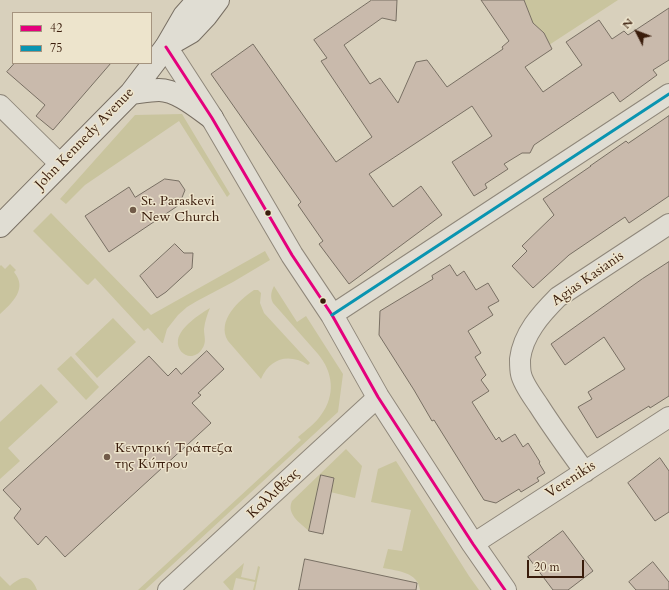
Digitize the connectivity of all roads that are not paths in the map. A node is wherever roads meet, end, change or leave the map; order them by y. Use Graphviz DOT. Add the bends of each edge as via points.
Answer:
graph roads {
  1 [pos="198,0"];
  2 [pos="218,0"];
  3 [pos="166,47"];
  4 [pos="130,93"];
  5 [pos="669,94"];
  6 [pos="0,105"];
  7 [pos="212,118"];
  8 [pos="61,165"];
  9 [pos="669,224"];
  10 [pos="0,226"];
  11 [pos="332,315"];
  12 [pos="378,397"];
  13 [pos="669,416"];
  14 [pos="585,472"];
  15 [pos="473,544"];
  16 [pos="168,590"];
  17 [pos="505,590"];
  1 -- 3 [label="street, John Kennedy Avenue" via="184,16"];
  2 -- 3 [label="street, John Kennedy Avenue" via="191,32"];
  3 -- 4 [label="street, John Kennedy Avenue"];
  3 -- 7 [label="street"];
  4 -- 7 [label="street" via="160,90 172,93"];
  4 -- 8 [label="street, John Kennedy Avenue"];
  5 -- 11 [label="street"];
  6 -- 8 [label="street"];
  7 -- 11 [label="street" via="292,255"];
  8 -- 10 [label="street, John Kennedy Avenue"];
  9 -- 14 [label="street, Agias Kasianis" via="558,297 544,311 524,342 520,359 521,375 533,398"];
  11 -- 12 [label="street"];
  12 -- 15 [label="street"];
  12 -- 16 [label="street, Καλλιθέας"];
  13 -- 14 [label="street, Verenikis"];
  14 -- 15 [label="street, Verenikis"];
  15 -- 17 [label="street"];
}
